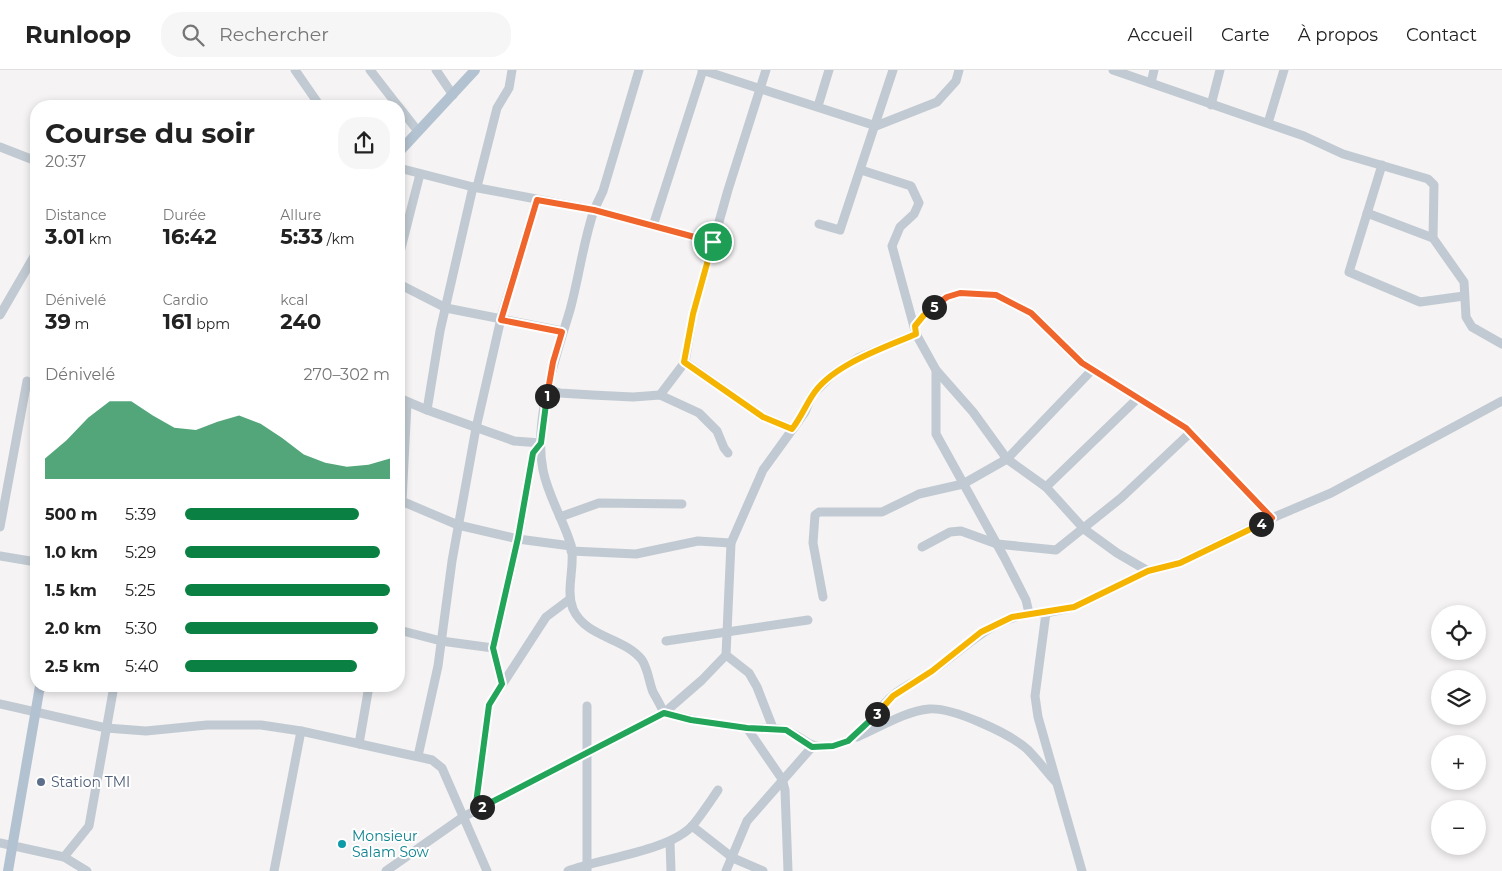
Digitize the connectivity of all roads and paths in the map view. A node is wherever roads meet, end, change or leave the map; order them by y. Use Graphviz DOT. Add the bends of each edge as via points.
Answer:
graph roads {
  1 [pos="296,70"];
  2 [pos="370,70"];
  3 [pos="436,70"];
  4 [pos="475,70"];
  5 [pos="512,70"];
  6 [pos="638,70"];
  7 [pos="703,70"];
  8 [pos="766,70"];
  9 [pos="829,70"];
  10 [pos="893,70"];
  11 [pos="959,70"];
  12 [pos="1113,70"];
  13 [pos="1154,70"];
  14 [pos="1220,70"];
  15 [pos="1284,70"];
  16 [pos="1151,83"];
  17 [pos="761,88"];
  18 [pos="453,95"];
  19 [pos="316,100"];
  20 [pos="393,100"];
  21 [pos="1211,104"];
  22 [pos="818,106"];
  23 [pos="405,115"];
  24 [pos="1268,123"];
  25 [pos="876,126"];
  26 [pos="417,130"];
  27 [pos="405,145"];
  28 [pos="0,147"];
  29 [pos="30,159"];
  30 [pos="1382,165"];
  31 [pos="405,170"];
  32 [pos="861,170"];
  33 [pos="420,174"];
  34 [pos="475,187"];
  35 [pos="537,200"];
  36 [pos="594,210"];
  37 [pos="1367,213"];
  38 [pos="819,224"];
  39 [pos="653,226"];
  40 [pos="405,233"];
  41 [pos="1433,238"];
  42 [pos="713,242"];
  43 [pos="30,263"];
  44 [pos="405,287"];
  45 [pos="1464,296"];
  46 [pos="446,308"];
  47 [pos="0,315"];
  48 [pos="501,320"];
  49 [pos="916,330"];
  50 [pos="562,332"];
  51 [pos="1502,344"];
  52 [pos="684,362"];
  53 [pos="936,370"];
  54 [pos="1092,370"];
  55 [pos="27,381"];
  56 [pos="547,390"];
  57 [pos="660,395"];
  58 [pos="1138,398"];
  59 [pos="1502,401"];
  60 [pos="405,402"];
  61 [pos="428,410"];
  62 [pos="476,428"];
  63 [pos="792,429"];
  64 [pos="1190,433"];
  65 [pos="541,443"];
  66 [pos="728,453"];
  67 [pos="1007,458"];
  68 [pos="963,484"];
  69 [pos="1046,487"];
  70 [pos="405,502"];
  71 [pos="682,504"];
  72 [pos="560,517"];
  73 [pos="1272,518"];
  74 [pos="458,525"];
  75 [pos="0,527"];
  76 [pos="1084,529"];
  77 [pos="518,538"];
  78 [pos="731,543"];
  79 [pos="997,544"];
  80 [pos="922,547"];
  81 [pos="571,549"];
  82 [pos="0,556"];
  83 [pos="30,561"];
  84 [pos="1148,571"];
  85 [pos="823,597"];
  86 [pos="570,599"];
  87 [pos="1030,613"];
  88 [pos="1046,613"];
  89 [pos="808,620"];
  90 [pos="726,631"];
  91 [pos="405,632"];
  92 [pos="441,641"];
  93 [pos="666,641"];
  94 [pos="493,648"];
  95 [pos="726,655"];
  96 [pos="502,684"];
  97 [pos="39,692"];
  98 [pos="113,692"];
  99 [pos="368,692"];
  100 [pos="0,704"];
  101 [pos="587,706"];
  102 [pos="35,711"];
  103 [pos="664,713"];
  104 [pos="106,728"];
  105 [pos="747,728"];
  106 [pos="773,728"];
  107 [pos="301,731"];
  108 [pos="848,741"];
  109 [pos="359,744"];
  110 [pos="812,747"];
  111 [pos="587,751"];
  112 [pos="418,756"];
  113 [pos="782,779"];
  114 [pos="1057,783"];
  115 [pos="718,790"];
  116 [pos="475,811"];
  117 [pos="463,817"];
  118 [pos="692,826"];
  119 [pos="670,842"];
  120 [pos="0,843"];
  121 [pos="13,846"];
  122 [pos="64,857"];
  123 [pos="733,858"];
  124 [pos="587,867"];
  125 [pos="8,871"];
  126 [pos="87,871"];
  127 [pos="274,871"];
  128 [pos="386,871"];
  129 [pos="487,871"];
  130 [pos="568,871"];
  131 [pos="671,871"];
  132 [pos="726,871"];
  133 [pos="763,871"];
  134 [pos="788,871"];
  135 [pos="1082,871"];
  1 -- 19 [label="street"];
  2 -- 20 [label="street"];
  3 -- 18 [label="street"];
  4 -- 18 [label="main road"];
  5 -- 34 [label="street" via="509,88 497,108"];
  6 -- 36 [label="street"];
  7 -- 17 [label="street"];
  7 -- 39 [label="street"];
  8 -- 17 [label="street"];
  9 -- 22 [label="street"];
  10 -- 25 [label="street"];
  11 -- 25 [label="street" via="956,81 937,102"];
  12 -- 16 [label="street"];
  13 -- 16 [label="street"];
  14 -- 21 [label="street"];
  15 -- 24 [label="street"];
  16 -- 21 [label="street"];
  17 -- 22 [label="street"];
  17 -- 42 [label="street"];
  18 -- 26 [label="main road"];
  21 -- 24 [label="street"];
  22 -- 25 [label="street"];
  23 -- 26 [label="street"];
  24 -- 30 [label="street" via="1343,154"];
  25 -- 32 [label="street"];
  26 -- 27 [label="main road"];
  28 -- 29 [label="street"];
  30 -- 37 [label="street"];
  30 -- 41 [label="street" via="1428,179 1434,185"];
  31 -- 33 [label="street"];
  32 -- 38 [label="street" via="840,230"];
  32 -- 49 [label="street" via="911,186 919,203 914,214 900,227 892,246"];
  33 -- 34 [label="street"];
  33 -- 40 [label="street"];
  34 -- 35 [label="street"];
  34 -- 46 [label="street"];
  35 -- 36 [label="street"];
  35 -- 48 [label="street"];
  36 -- 39 [label="street"];
  36 -- 50 [label="street" via="572,304"];
  37 -- 41 [label="street"];
  37 -- 45 [label="street" via="1349,272 1420,302"];
  39 -- 42 [label="street"];
  41 -- 45 [label="street" via="1464,282"];
  42 -- 52 [label="street" via="693,314"];
  43 -- 47 [label="street"];
  44 -- 46 [label="street"];
  45 -- 51 [label="street" via="1466,317 1472,327"];
  46 -- 48 [label="street"];
  46 -- 61 [label="street"];
  48 -- 50 [label="street"];
  48 -- 62 [label="street"];
  49 -- 53 [label="street"];
  49 -- 54 [label="street" via="924,315 947,297 960,293 996,295 1031,313"];
  49 -- 63 [label="street" via="834,373 812,395 805,412"];
  50 -- 56 [label="street"];
  52 -- 57 [label="street"];
  52 -- 63 [label="street" via="763,417"];
  53 -- 67 [label="street"];
  53 -- 68 [label="street" via="936,434"];
  54 -- 58 [label="street"];
  54 -- 67 [label="street"];
  55 -- 75 [label="street"];
  56 -- 57 [label="street" via="633,397"];
  56 -- 65 [label="street"];
  57 -- 66 [label="street" via="699,413 718,431"];
  58 -- 64 [label="street"];
  58 -- 69 [label="street"];
  59 -- 73 [label="street" via="1331,493"];
  60 -- 61 [label="street"];
  61 -- 62 [label="street"];
  62 -- 65 [label="street" via="514,441"];
  62 -- 74 [label="street"];
  63 -- 78 [label="street" via="763,470"];
  64 -- 73 [label="street"];
  64 -- 76 [label="street"];
  65 -- 72 [label="street" via="543,470"];
  65 -- 77 [label="street" via="533,453"];
  67 -- 68 [label="street"];
  67 -- 69 [label="street"];
  68 -- 79 [label="street"];
  68 -- 85 [label="street" via="919,494 882,512 819,512 815,515 813,543"];
  69 -- 76 [label="street"];
  70 -- 74 [label="street"];
  71 -- 72 [label="street" via="599,503"];
  72 -- 81 [label="street"];
  73 -- 84 [label="street" via="1180,563"];
  74 -- 77 [label="street"];
  74 -- 92 [label="street"];
  76 -- 79 [label="street" via="1056,550"];
  76 -- 84 [label="street"];
  77 -- 81 [label="street"];
  77 -- 94 [label="street"];
  78 -- 81 [label="street" via="698,541 636,554"];
  78 -- 90 [label="street"];
  79 -- 80 [label="street" via="961,531 950,532"];
  79 -- 87 [label="street"];
  81 -- 86 [label="street"];
  82 -- 83 [label="street"];
  84 -- 88 [label="street" via="1074,607"];
  86 -- 96 [label="street" via="546,617"];
  86 -- 103 [label="street" via="584,623 600,636 629,649 642,661"];
  87 -- 88 [label="street"];
  87 -- 108 [label="street" via="1012,617 981,632 932,671 893,696"];
  88 -- 114 [label="street" via="1036,696 1038,717"];
  89 -- 90 [label="street"];
  90 -- 93 [label="street"];
  90 -- 95 [label="street"];
  91 -- 92 [label="street"];
  92 -- 94 [label="street"];
  92 -- 112 [label="street"];
  94 -- 96 [label="street"];
  95 -- 103 [label="street"];
  95 -- 106 [label="street" via="749,673 758,687"];
  96 -- 116 [label="street" via="489,705"];
  97 -- 102 [label="main road"];
  98 -- 104 [label="street"];
  99 -- 109 [label="street"];
  100 -- 102 [label="street"];
  101 -- 111 [label="street"];
  102 -- 104 [label="street"];
  102 -- 121 [label="main road"];
  103 -- 105 [label="street"];
  103 -- 111 [label="street"];
  104 -- 107 [label="street" via="146,731 261,725"];
  104 -- 122 [label="street" via="89,826"];
  105 -- 106 [label="street"];
  105 -- 113 [label="street"];
  106 -- 110 [label="street" via="795,735"];
  107 -- 109 [label="street"];
  107 -- 127 [label="street"];
  108 -- 110 [label="street"];
  108 -- 114 [label="street" via="929,709 957,714 1007,735 1027,749"];
  109 -- 112 [label="street"];
  110 -- 113 [label="street"];
  111 -- 116 [label="street"];
  111 -- 124 [label="street"];
  112 -- 117 [label="street" via="432,760 442,768"];
  113 -- 123 [label="street" via="747,821"];
  113 -- 134 [label="street"];
  114 -- 135 [label="street"];
  115 -- 118 [label="street"];
  116 -- 117 [label="street"];
  117 -- 128 [label="street"];
  117 -- 129 [label="street"];
  118 -- 119 [label="street"];
  118 -- 123 [label="street"];
  119 -- 124 [label="street"];
  119 -- 131 [label="street"];
  120 -- 121 [label="street"];
  121 -- 122 [label="street"];
  121 -- 125 [label="main road"];
  122 -- 126 [label="street"];
  123 -- 132 [label="street"];
  123 -- 133 [label="street"];
  124 -- 130 [label="street"];
}
